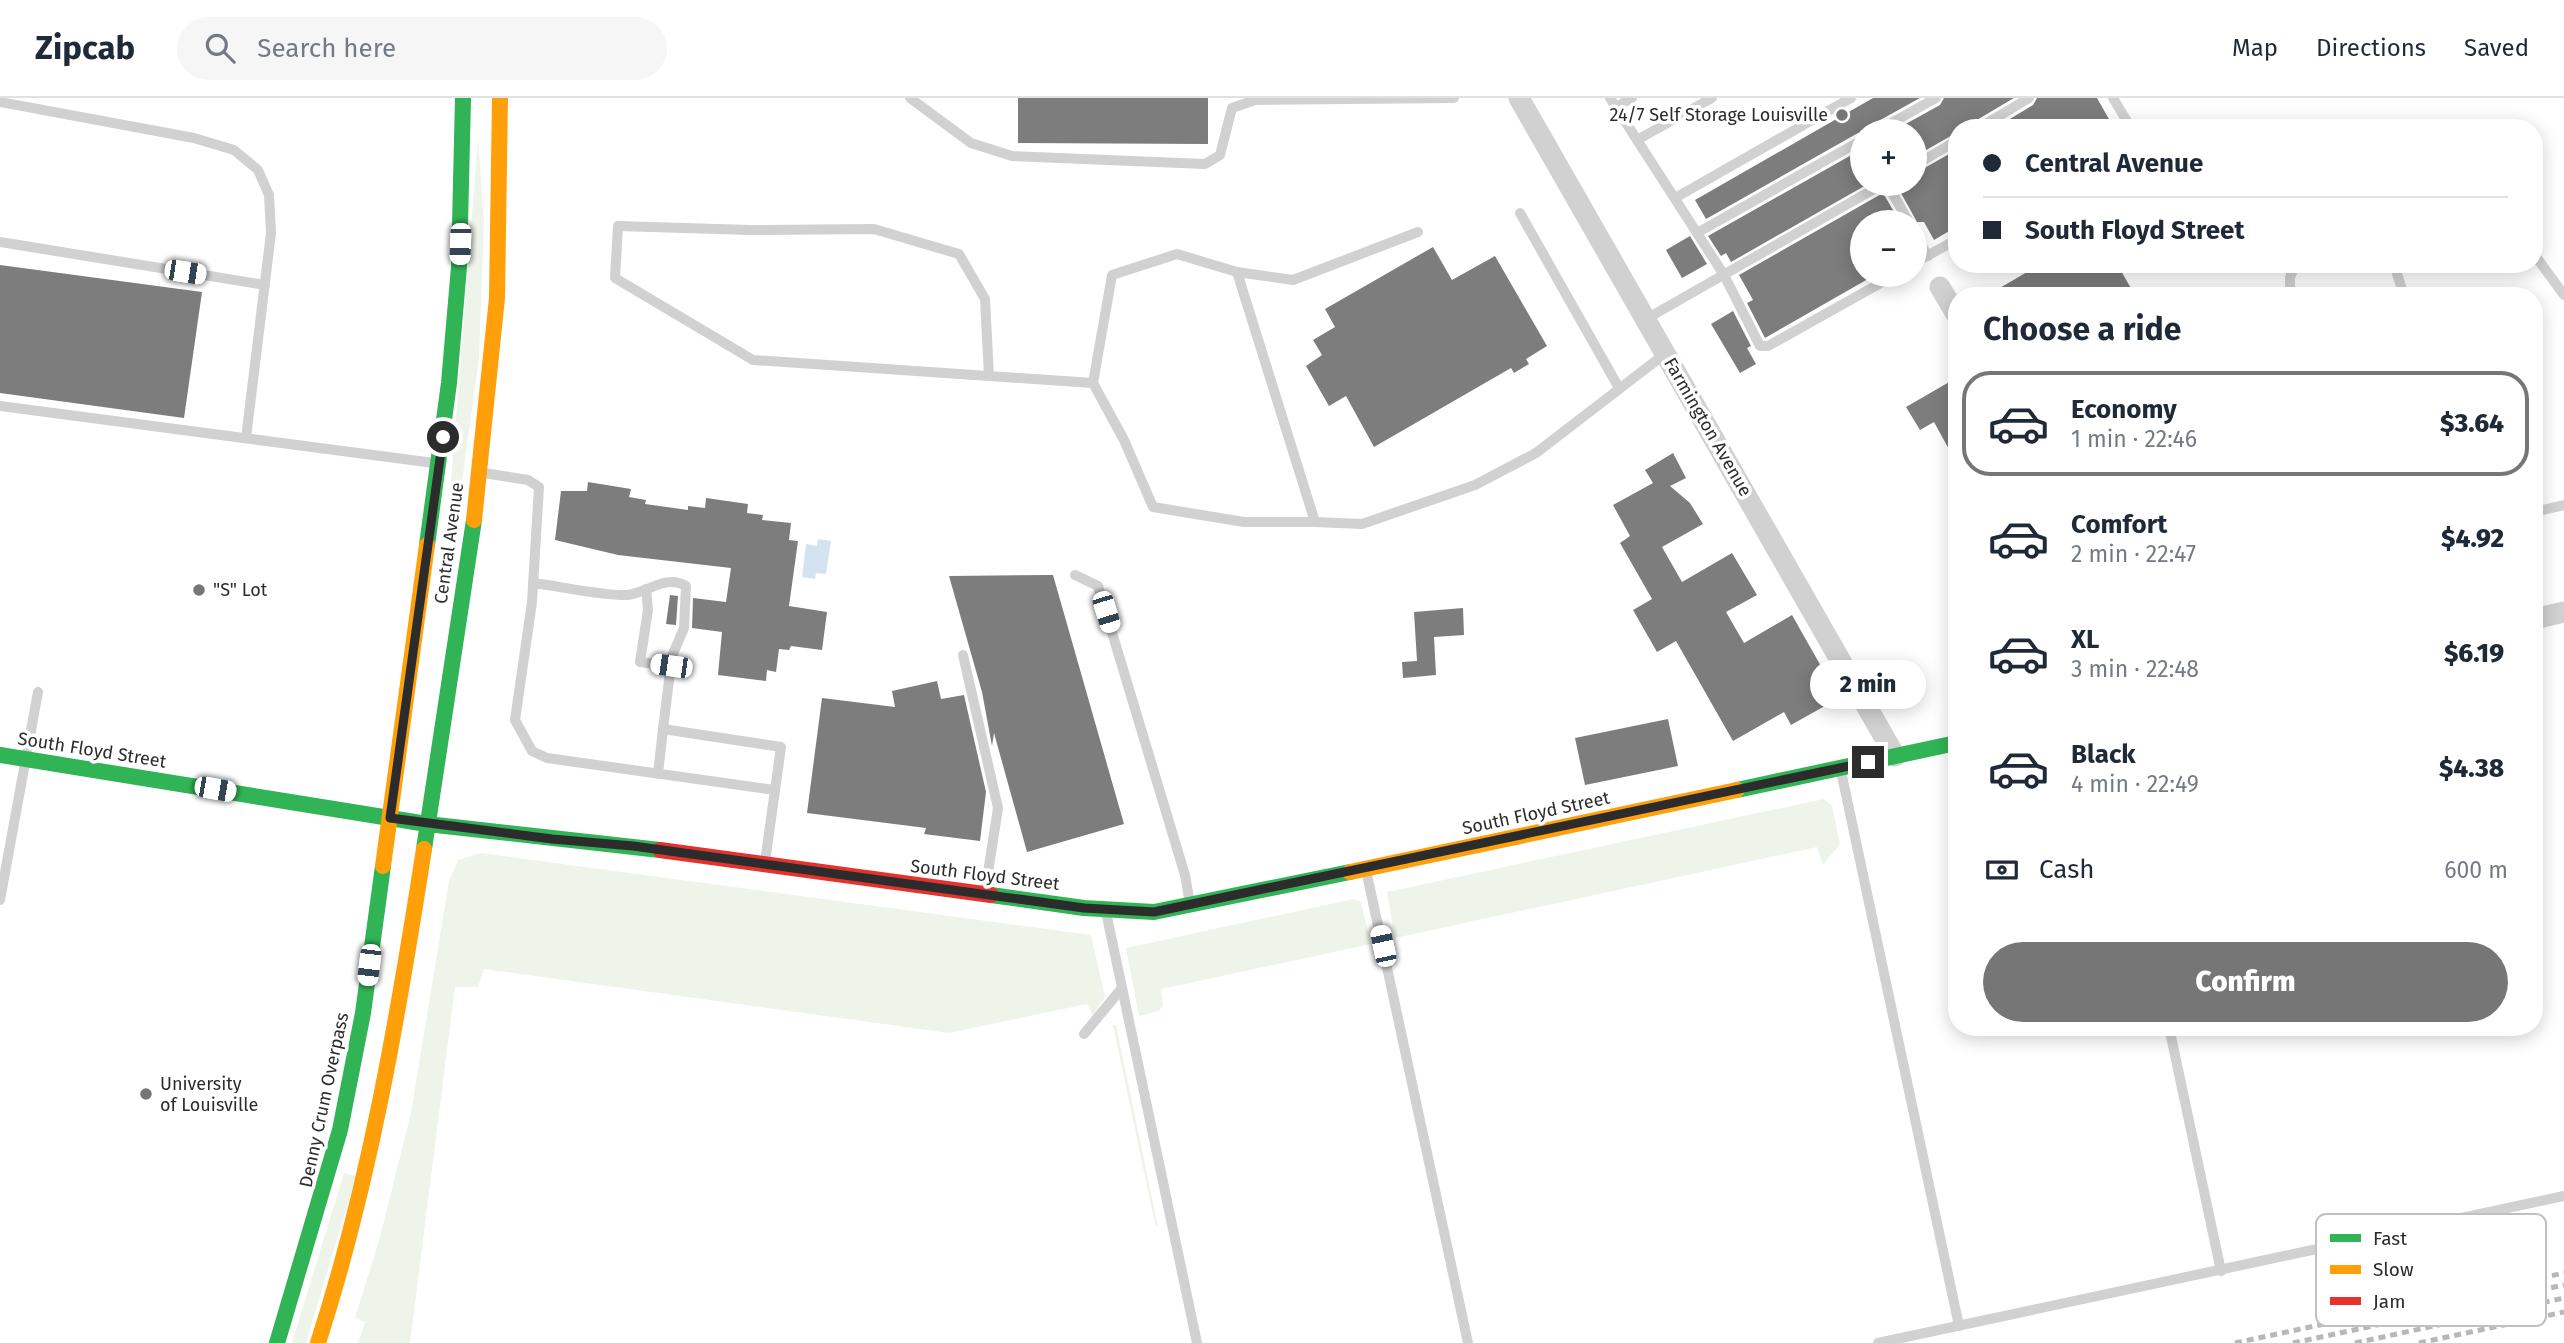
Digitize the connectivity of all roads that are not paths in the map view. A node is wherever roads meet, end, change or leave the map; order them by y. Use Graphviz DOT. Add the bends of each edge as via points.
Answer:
graph roads {
  1 [pos="463,98"];
  2 [pos="500,98"];
  3 [pos="910,98"];
  4 [pos="1454,98"];
  5 [pos="1519,98"];
  6 [pos="1632,98"];
  7 [pos="1712,98"];
  8 [pos="1851,98"];
  9 [pos="1936,98"];
  10 [pos="2029,98"];
  11 [pos="2113,98"];
  12 [pos="1613,102"];
  13 [pos="0,103"];
  14 [pos="1898,119"];
  15 [pos="1994,119"];
  16 [pos="2126,119"];
  17 [pos="1637,140"];
  18 [pos="1948,146"];
  19 [pos="1850,147"];
  20 [pos="1927,158"];
  21 [pos="1864,196"];
  22 [pos="1675,198"];
  23 [pos="1520,213"];
  24 [pos="1418,232"];
  25 [pos="1697,233"];
  26 [pos="0,242"];
  27 [pos="1948,245"];
  28 [pos="1928,256"];
  29 [pos="2543,266"];
  30 [pos="1237,272"];
  31 [pos="1724,275"];
  32 [pos="265,285"];
  33 [pos="1874,287"];
  34 [pos="1940,287"];
  35 [pos="2564,295"];
  36 [pos="1948,300"];
  37 [pos="1646,319"];
  38 [pos="1666,353"];
  39 [pos="989,376"];
  40 [pos="1093,383"];
  41 [pos="1619,388"];
  42 [pos="0,406"];
  43 [pos="246,438"];
  44 [pos="440,463"];
  45 [pos="478,473"];
  46 [pos="2564,505"];
  47 [pos="2543,510"];
  48 [pos="1315,522"];
  49 [pos="1075,575"];
  50 [pos="533,583"];
  51 [pos="646,589"];
  52 [pos="2564,612"];
  53 [pos="2543,617"];
  54 [pos="963,654"];
  55 [pos="671,666"];
  56 [pos="38,692"];
  57 [pos="663,729"];
  58 [pos="1948,745"];
  59 [pos="0,755"];
  60 [pos="1895,756"];
  61 [pos="25,758"];
  62 [pos="1840,767"];
  63 [pos="658,774"];
  64 [pos="775,790"];
  65 [pos="390,818"];
  66 [pos="427,824"];
  67 [pos="765,865"];
  68 [pos="1365,870"];
  69 [pos="984,895"];
  70 [pos="0,900"];
  71 [pos="1191,906"];
  72 [pos="1105,910"];
  73 [pos="1122,989"];
  74 [pos="1084,1034"];
  75 [pos="2171,1036"];
  76 [pos="2564,1196"];
  77 [pos="2482,1214"];
  78 [pos="2316,1250"];
  79 [pos="2221,1271"];
  80 [pos="1959,1326"];
  81 [pos="277,1343"];
  82 [pos="318,1343"];
  83 [pos="1197,1343"];
  84 [pos="1468,1343"];
  85 [pos="1878,1343"];
  1 -- 44 [label="main road, Central Avenue" via="459,267"];
  2 -- 45 [label="main road, Central Avenue" via="500,244 492,364"];
  3 -- 4 [label="lane" via="971,143 1012,156 1205,164 1220,155 1232,108 1255,100"];
  5 -- 37 [label="street, Farmington Avenue"];
  6 -- 12 [label="lane"];
  7 -- 17 [label="lane"];
  8 -- 22 [label="lane"];
  9 -- 14 [label="lane"];
  10 -- 15 [label="lane"];
  11 -- 16 [label="lane"];
  12 -- 17 [label="lane"];
  13 -- 32 [label="lane" via="194,138 234,150 258,170 269,195 271,233"];
  17 -- 22 [label="lane"];
  18 -- 20 [label="lane"];
  19 -- 25 [label="lane"];
  21 -- 31 [label="lane"];
  22 -- 25 [label="lane"];
  23 -- 41 [label="lane"];
  24 -- 30 [label="lane" via="1293,280"];
  25 -- 31 [label="lane"];
  26 -- 32 [label="lane"];
  27 -- 28 [label="lane"];
  29 -- 35 [label="lane"];
  30 -- 40 [label="lane" via="1177,254 1112,275"];
  30 -- 48 [label="lane"];
  31 -- 33 [label="lane" via="1760,346 1768,346"];
  31 -- 37 [label="lane"];
  32 -- 43 [label="lane"];
  34 -- 36 [label="street"];
  37 -- 38 [label="street, Farmington Avenue"];
  38 -- 41 [label="lane"];
  38 -- 60 [label="street, Farmington Avenue"];
  39 -- 39 [label="lane" via="753,360 615,278 618,226 874,229 958,254 985,299"];
  39 -- 40 [label="lane"];
  40 -- 48 [label="lane" via="1124,439 1153,508 1244,522"];
  41 -- 48 [label="lane" via="1535,453 1475,485 1362,524"];
  42 -- 43 [label="lane"];
  43 -- 44 [label="lane"];
  44 -- 65 [label="main road, Central Avenue"];
  45 -- 50 [label="lane" via="528,480 539,487"];
  45 -- 66 [label="main road, Central Avenue"];
  46 -- 47 [label="lane"];
  49 -- 71 [label="lane" via="1098,586"];
  50 -- 51 [label="lane" via="628,595"];
  50 -- 63 [label="lane" via="514,720 532,751 547,758"];
  51 -- 55 [label="lane" via="648,610 640,662"];
  51 -- 55 [label="lane" via="666,581 686,586 684,628"];
  52 -- 53 [label="street"];
  54 -- 69 [label="lane" via="998,808"];
  55 -- 57 [label="lane"];
  56 -- 61 [label="lane"];
  57 -- 63 [label="lane"];
  57 -- 64 [label="lane" via="781,747"];
  58 -- 60 [label="main road, South Floyd Street"];
  59 -- 61 [label="main road, South Floyd Street"];
  60 -- 62 [label="main road, South Floyd Street"];
  61 -- 65 [label="main road, South Floyd Street"];
  61 -- 70 [label="lane"];
  62 -- 68 [label="main road, South Floyd Street"];
  62 -- 80 [label="lane"];
  63 -- 64 [label="lane"];
  64 -- 67 [label="lane"];
  65 -- 66 [label="main road, South Floyd Street"];
  65 -- 81 [label="main road, Denny Crum Overpass" via="363,1013 340,1130"];
  66 -- 67 [label="main road, South Floyd Street"];
  66 -- 82 [label="main road" via="384,1096 345,1264"];
  67 -- 69 [label="main road, South Floyd Street"];
  68 -- 71 [label="main road, South Floyd Street"];
  68 -- 84 [label="lane"];
  69 -- 72 [label="main road, South Floyd Street"];
  71 -- 72 [label="main road, South Floyd Street" via="1154,912"];
  72 -- 73 [label="lane"];
  73 -- 74 [label="lane"];
  73 -- 83 [label="lane"];
  75 -- 79 [label="lane"];
  76 -- 77 [label="lane"];
  78 -- 79 [label="lane"];
  79 -- 80 [label="lane"];
  80 -- 85 [label="lane"];
}
